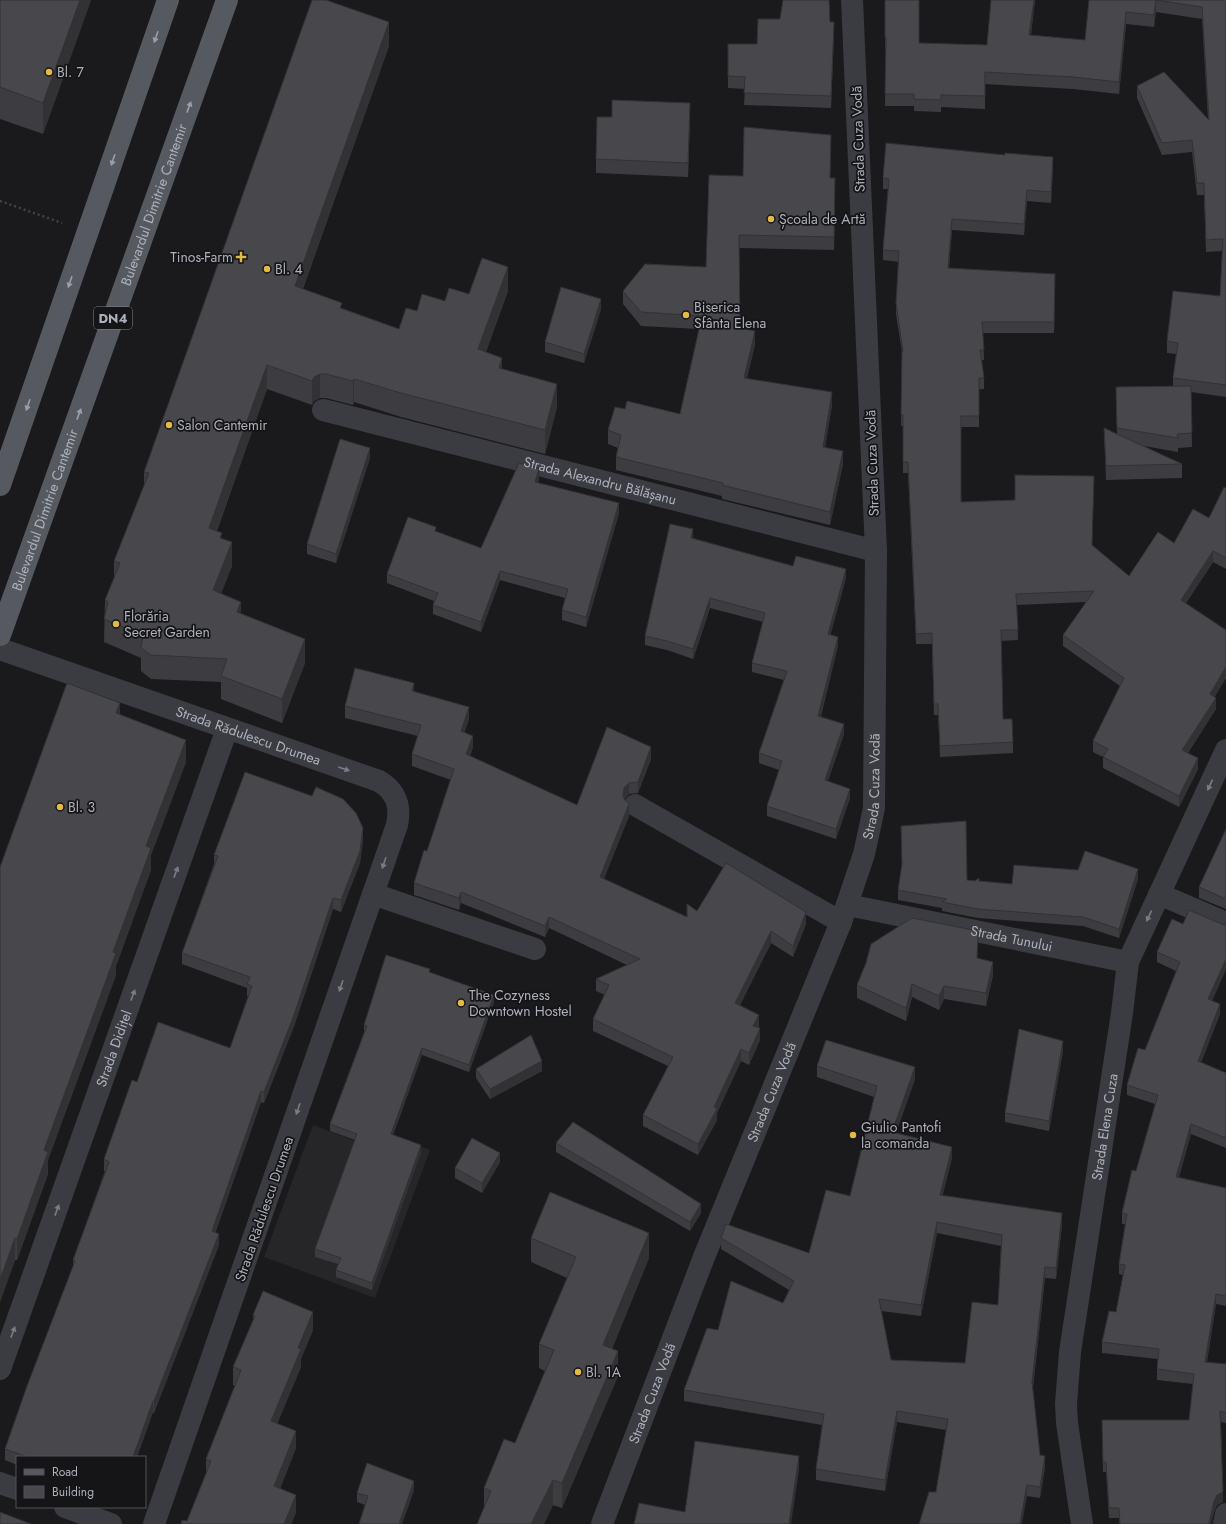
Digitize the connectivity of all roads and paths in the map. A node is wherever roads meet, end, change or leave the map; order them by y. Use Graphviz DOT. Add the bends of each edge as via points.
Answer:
graph roads {
  1 [pos="168,0"];
  2 [pos="227,0"];
  3 [pos="852,0"];
  4 [pos="0,201"];
  5 [pos="68,226"];
  6 [pos="324,410"];
  7 [pos="0,485"];
  8 [pos="876,551"];
  9 [pos="0,635"];
  10 [pos="0,649"];
  11 [pos="227,729"];
  12 [pos="1226,750"];
  13 [pos="635,805"];
  14 [pos="373,894"];
  15 [pos="1159,894"];
  16 [pos="845,914"];
  17 [pos="1226,923"];
  18 [pos="534,949"];
  19 [pos="1128,962"];
  20 [pos="0,1369"];
  21 [pos="0,1483"];
  22 [pos="16,1489"];
  23 [pos="68,1508"];
  24 [pos="1226,1514"];
  25 [pos="111,1524"];
  26 [pos="154,1524"];
  27 [pos="602,1524"];
  28 [pos="1082,1524"];
  29 [pos="1224,1524"];
  1 -- 7 [label="main road, one-way"];
  9 -- 2 [label="main road, Bulevardul Dimitrie Cantemir / DN4, one-way"];
  3 -- 8 [label="street, Strada Cuza Vodă"];
  4 -- 5 [label="path"];
  6 -- 8 [label="street, Strada Alexandru Bălășanu"];
  8 -- 16 [label="street, Strada Cuza Vodă" via="874,808 864,854"];
  10 -- 11 [label="street, Strada Rădulescu Drumea"];
  11 -- 14 [label="street, Strada Rădulescu Drumea, one-way" via="379,781 391,790 399,806 397,825"];
  20 -- 11 [label="street, Strada Didițel, one-way"];
  12 -- 15 [label="street, Strada Elena Cuza, one-way"];
  13 -- 16 [label="street, Strada Tunului"];
  14 -- 18 [label="street"];
  14 -- 26 [label="street, Strada Rădulescu Drumea, one-way"];
  15 -- 17 [label="street"];
  15 -- 19 [label="street, Strada Elena Cuza, one-way"];
  16 -- 19 [label="street, Strada Tunului"];
  16 -- 27 [label="street, Strada Cuza Vodă" via="704,1257"];
  19 -- 28 [label="street, Strada Elena Cuza" via="1067,1386 1067,1423"];
  21 -- 22 [label="street"];
  23 -- 25 [label="street"];
  24 -- 29 [label="street"];
}
